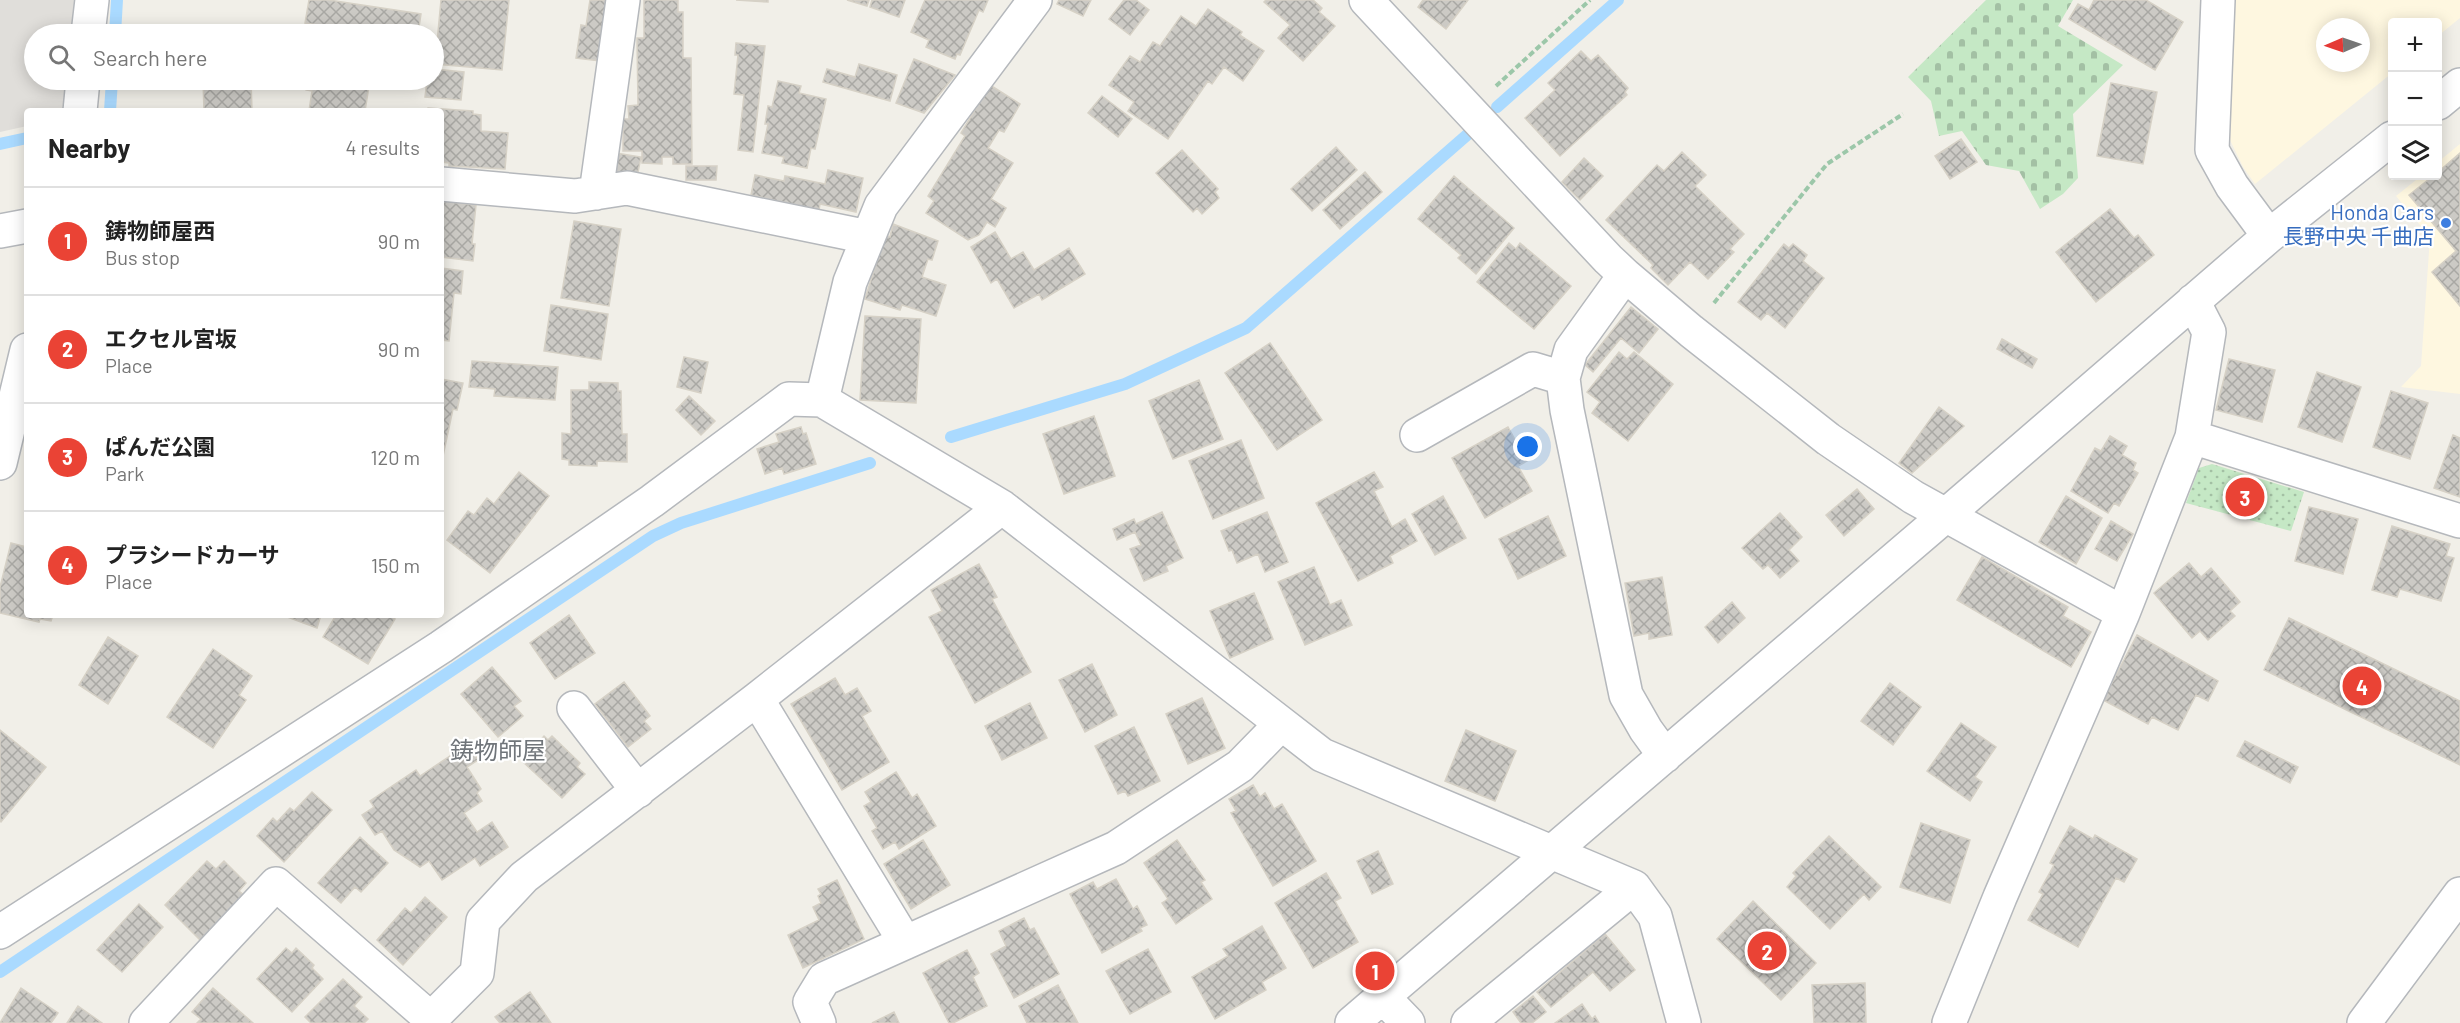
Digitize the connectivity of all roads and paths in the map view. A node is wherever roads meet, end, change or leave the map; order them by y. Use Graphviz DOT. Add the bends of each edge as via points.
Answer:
graph roads {
  1 [pos="92,0"];
  2 [pos="623,0"];
  3 [pos="1035,0"];
  4 [pos="1366,0"];
  5 [pos="1590,0"];
  6 [pos="2218,0"];
  7 [pos="89,24"];
  8 [pos="2460,85"];
  9 [pos="2442,100"];
  10 [pos="1469,111"];
  11 [pos="1903,114"];
  12 [pos="2388,141"];
  13 [pos="444,184"];
  14 [pos="596,193"];
  15 [pos="24,227"];
  16 [pos="0,231"];
  17 [pos="2269,236"];
  18 [pos="868,237"];
  19 [pos="1625,275"];
  20 [pos="2193,301"];
  21 [pos="1691,331"];
  22 [pos="24,363"];
  23 [pos="1563,378"];
  24 [pos="822,400"];
  25 [pos="1417,435"];
  26 [pos="2192,436"];
  27 [pos="0,464"];
  28 [pos="1002,507"];
  29 [pos="1947,515"];
  30 [pos="2460,521"];
  31 [pos="2123,613"];
  32 [pos="758,699"];
  33 [pos="574,708"];
  34 [pos="1281,724"];
  35 [pos="1665,756"];
  36 [pos="638,791"];
  37 [pos="1551,852"];
  38 [pos="1634,887"];
  39 [pos="2460,894"];
  40 [pos="0,932"];
  41 [pos="905,942"];
  42 [pos="1383,997"];
  43 [pos="429,1021"];
  44 [pos="146,1023"];
  45 [pos="819,1023"];
  46 [pos="1352,1023"];
  47 [pos="1408,1023"];
  48 [pos="1468,1023"];
  49 [pos="1684,1023"];
  50 [pos="1949,1023"];
  51 [pos="2364,1023"];
  1 -- 7 [label="street"];
  2 -- 14 [label="street"];
  3 -- 18 [label="street" via="881,206"];
  4 -- 10 [label="street"];
  5 -- 10 [label="path"];
  6 -- 17 [label="street" via="2212,150 2232,186"];
  8 -- 9 [label="street"];
  10 -- 19 [label="street"];
  11 -- 21 [label="path" via="1827,164"];
  12 -- 17 [label="street"];
  13 -- 14 [label="street" via="575,196"];
  14 -- 18 [label="street" via="627,188"];
  15 -- 16 [label="street"];
  17 -- 20 [label="street"];
  18 -- 24 [label="street" via="850,282"];
  19 -- 21 [label="street"];
  19 -- 23 [label="street" via="1571,350"];
  20 -- 26 [label="street" via="2210,332"];
  20 -- 29 [label="street"];
  21 -- 29 [label="street" via="1828,439 1913,497"];
  22 -- 27 [label="street"];
  23 -- 25 [label="street" via="1533,369"];
  23 -- 35 [label="street" via="1626,695"];
  24 -- 28 [label="street"];
  24 -- 40 [label="street" via="789,399 652,501 441,647"];
  26 -- 30 [label="street"];
  26 -- 31 [label="street"];
  28 -- 32 [label="street"];
  28 -- 34 [label="street"];
  29 -- 31 [label="street"];
  29 -- 35 [label="street"];
  31 -- 50 [label="street"];
  32 -- 36 [label="street"];
  32 -- 41 [label="street"];
  33 -- 36 [label="street"];
  34 -- 37 [label="street" via="1322,755"];
  34 -- 41 [label="street" via="1240,766 1116,848"];
  35 -- 37 [label="street"];
  36 -- 43 [label="street" via="524,877 483,921 477,973"];
  37 -- 38 [label="street"];
  37 -- 42 [label="street"];
  38 -- 48 [label="street"];
  38 -- 49 [label="street" via="1655,916"];
  39 -- 51 [label="street"];
  41 -- 45 [label="street" via="824,979 810,1002"];
  42 -- 46 [label="street"];
  42 -- 47 [label="street"];
  43 -- 44 [label="street" via="276,884"];
}
